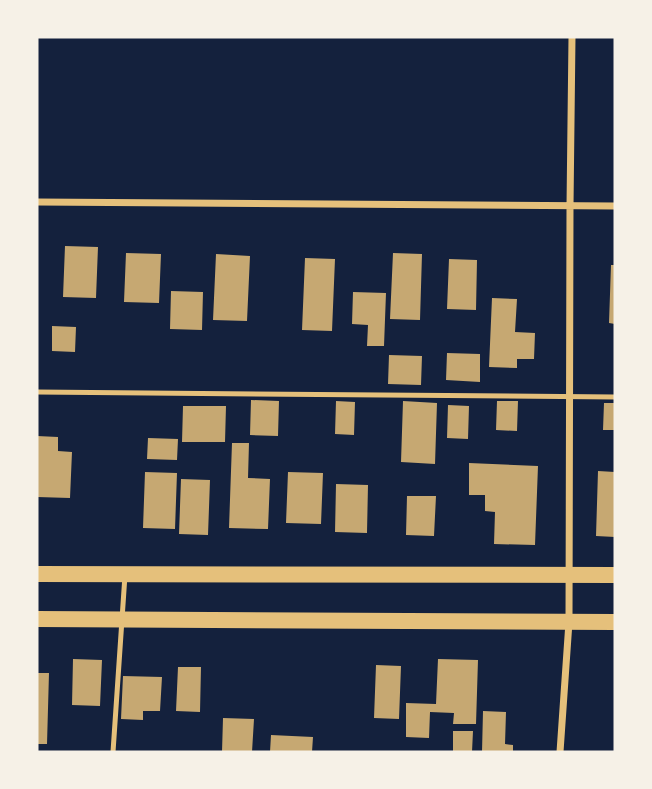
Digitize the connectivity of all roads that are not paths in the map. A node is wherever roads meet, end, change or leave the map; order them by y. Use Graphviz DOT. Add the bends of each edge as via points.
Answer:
graph roads {
  1 [pos="572,37"];
  2 [pos="37,202"];
  3 [pos="570,206"];
  4 [pos="615,206"];
  5 [pos="37,391"];
  6 [pos="569,397"];
  7 [pos="615,397"];
  8 [pos="568,574"];
  9 [pos="37,575"];
  10 [pos="125,575"];
  11 [pos="615,575"];
  12 [pos="37,619"];
  13 [pos="123,620"];
  14 [pos="569,622"];
  15 [pos="615,622"];
  16 [pos="113,752"];
  17 [pos="560,752"];
  1 -- 3 [label="street"];
  2 -- 3 [label="street"];
  3 -- 4 [label="street"];
  3 -- 6 [label="street"];
  5 -- 6 [label="lane"];
  6 -- 7 [label="lane"];
  6 -- 8 [label="street"];
  8 -- 10 [label="main road"];
  8 -- 11 [label="main road"];
  8 -- 14 [label="street"];
  9 -- 10 [label="main road"];
  10 -- 13 [label="lane"];
  12 -- 13 [label="main road"];
  13 -- 14 [label="main road"];
  13 -- 16 [label="lane"];
  14 -- 15 [label="main road"];
  14 -- 17 [label="street"];
}
